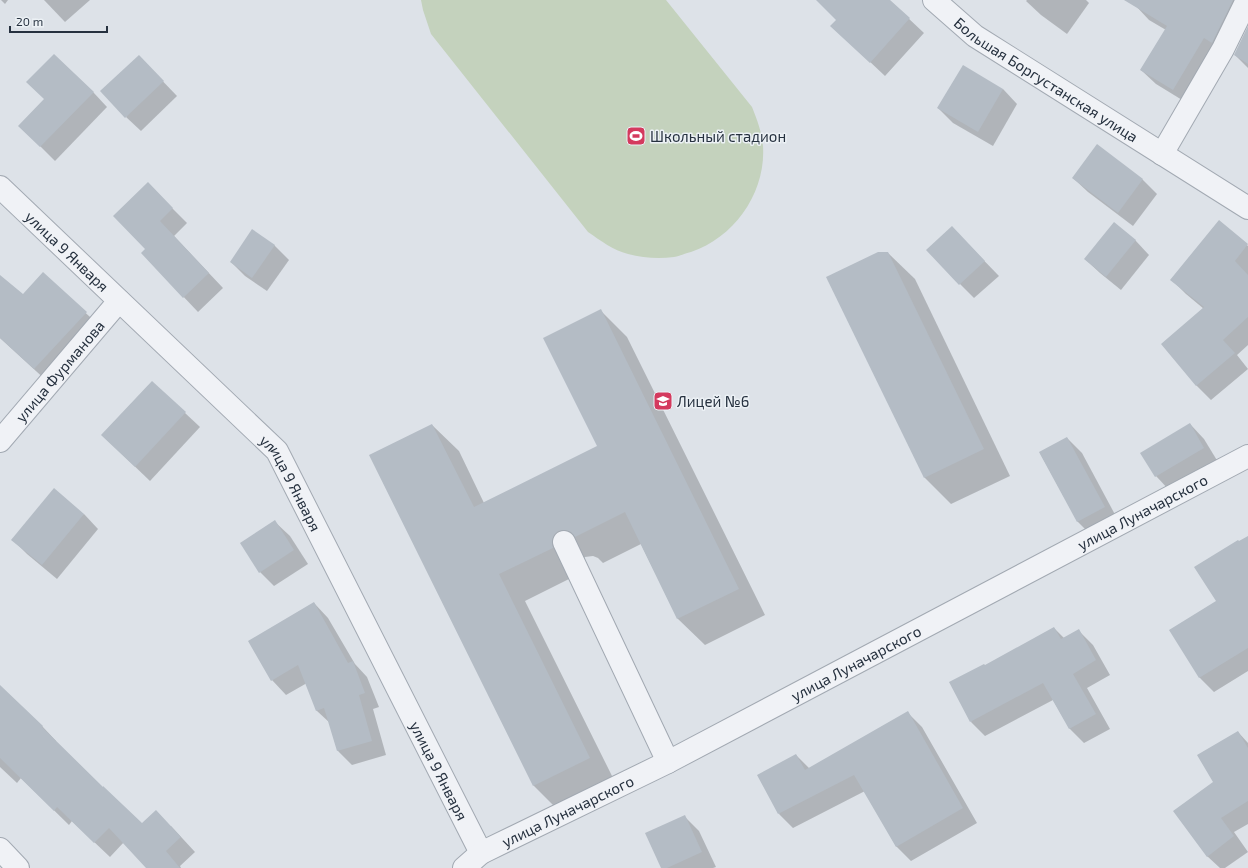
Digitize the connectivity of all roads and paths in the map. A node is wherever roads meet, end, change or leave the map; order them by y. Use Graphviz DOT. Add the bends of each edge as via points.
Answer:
graph roads {
  1 [pos="934,0"];
  2 [pos="1247,0"];
  3 [pos="1162,154"];
  4 [pos="0,187"];
  5 [pos="1248,208"];
  6 [pos="119,301"];
  7 [pos="0,442"];
  8 [pos="1248,456"];
  9 [pos="564,542"];
  10 [pos="668,762"];
  11 [pos="0,849"];
  12 [pos="481,853"];
  13 [pos="18,868"];
  14 [pos="464,868"];
  1 -- 3 [label="street, Большая Боргустанская улица" via="975,36"];
  2 -- 3 [label="street" via="1223,50"];
  3 -- 5 [label="street, Большая Боргустанская улица"];
  4 -- 6 [label="street, улица 9 Января"];
  6 -- 7 [label="street, улица Фурманова"];
  6 -- 12 [label="street, улица 9 Января" via="277,451"];
  8 -- 10 [label="street, улица Луначарского"];
  9 -- 10 [label="street"];
  10 -- 12 [label="street, улица Луначарского"];
  11 -- 13 [label="street"];
  12 -- 14 [label="street, улица Луначарского"];
}
